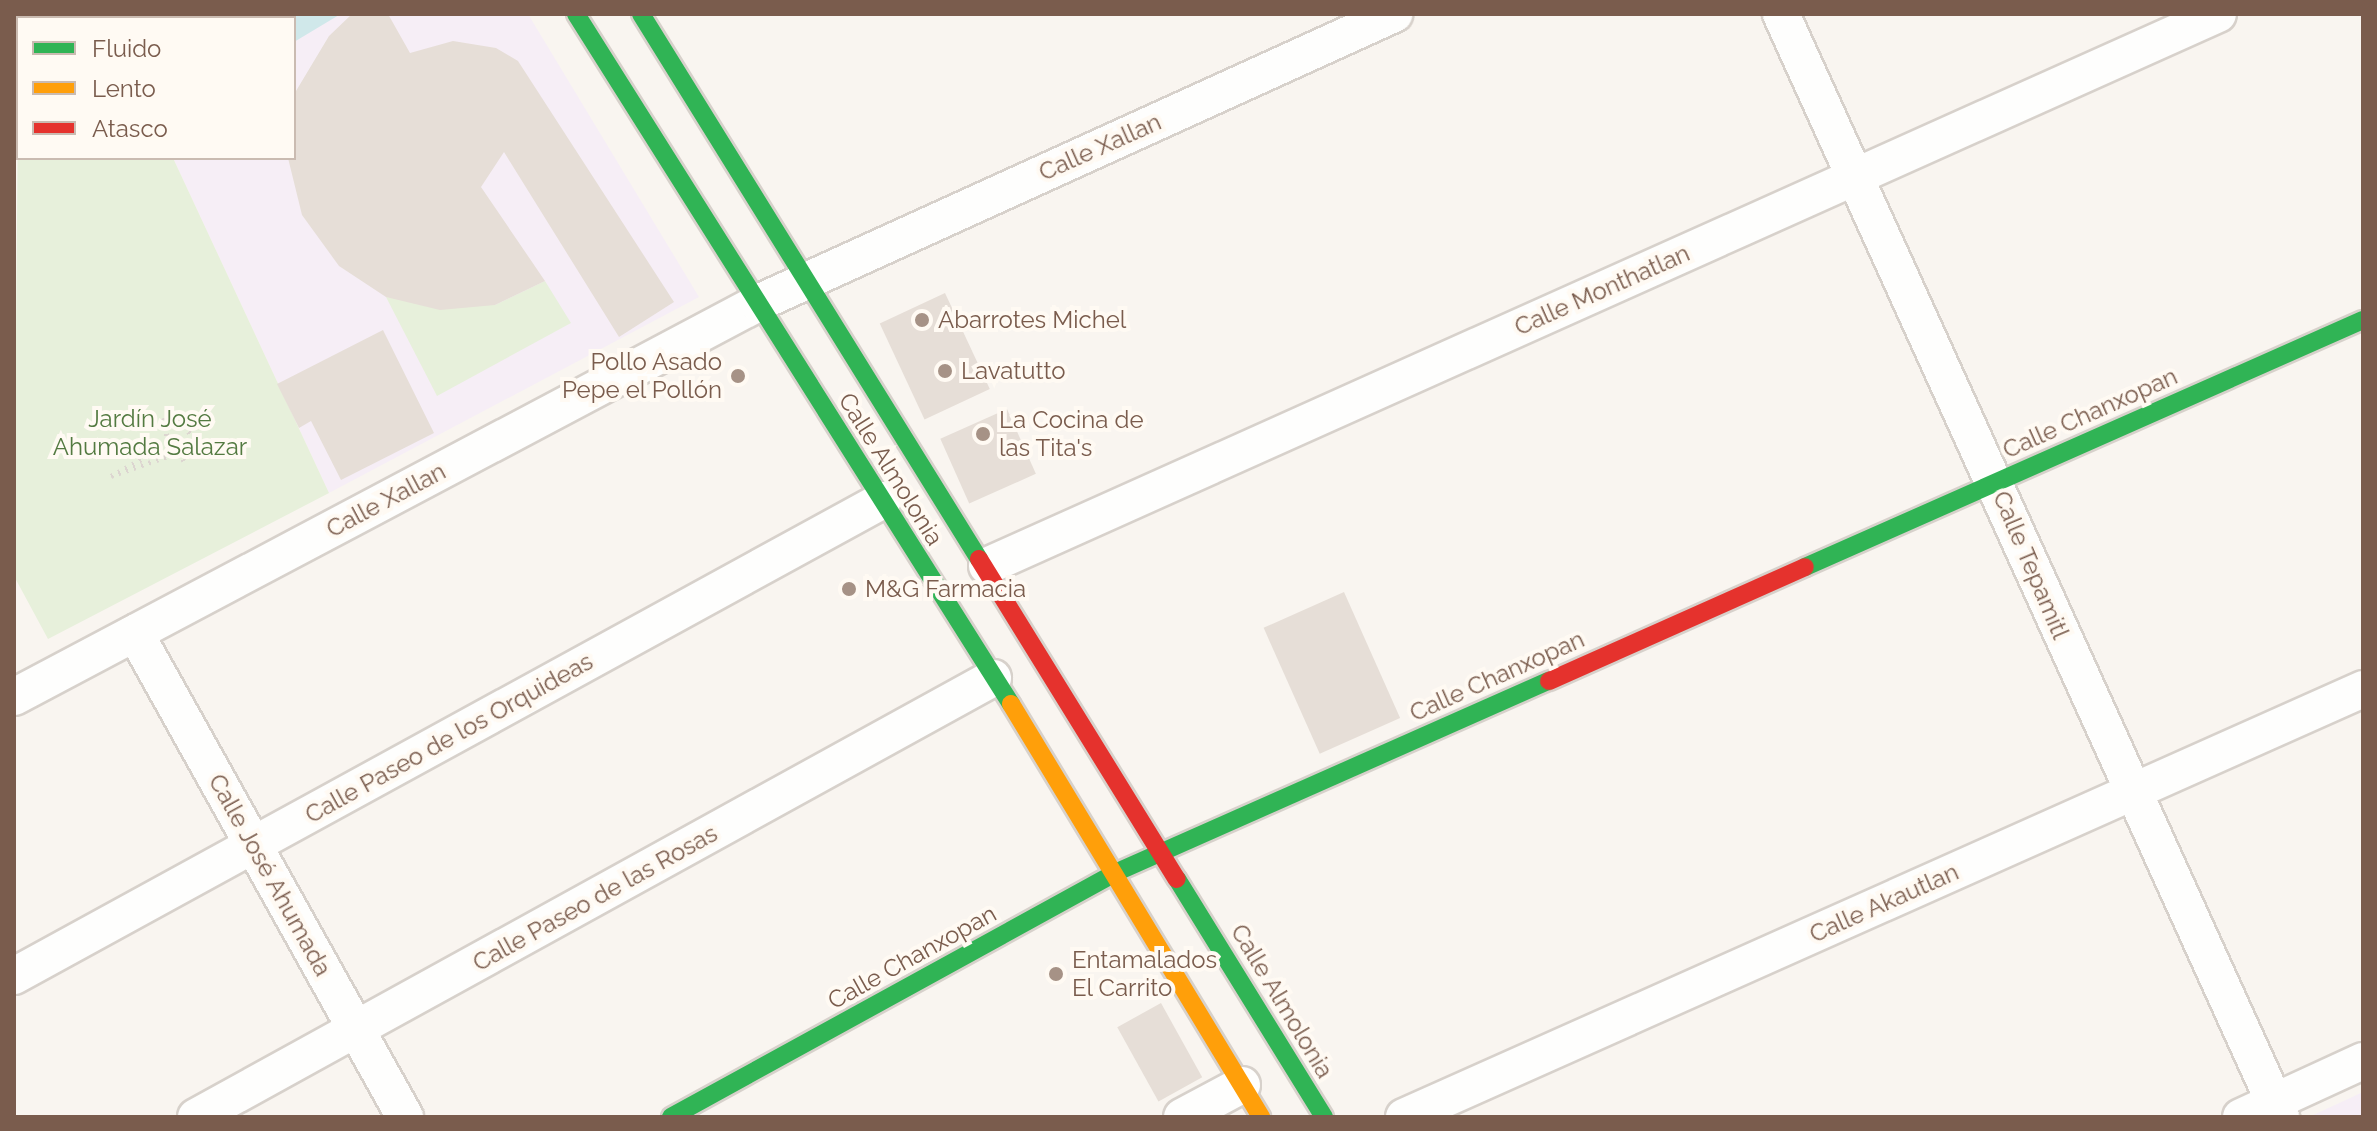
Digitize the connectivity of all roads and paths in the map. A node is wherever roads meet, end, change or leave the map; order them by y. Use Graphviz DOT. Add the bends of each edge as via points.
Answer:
graph roads {
  1 [pos="576,14"];
  2 [pos="641,14"];
  3 [pos="1394,14"];
  4 [pos="1781,14"];
  5 [pos="2218,14"];
  6 [pos="1858,176"];
  7 [pos="806,280"];
  8 [pos="758,303"];
  9 [pos="2363,320"];
  10 [pos="176,411"];
  11 [pos="162,418"];
  12 [pos="202,453"];
  13 [pos="184,461"];
  14 [pos="1995,481"];
  15 [pos="883,500"];
  16 [pos="987,566"];
  17 [pos="135,633"];
  18 [pos="993,678"];
  19 [pos="2363,689"];
  20 [pos="14,695"];
  21 [pos="2130,793"];
  22 [pos="252,846"];
  23 [pos="1164,850"];
  24 [pos="1117,872"];
  25 [pos="14,976"];
  26 [pos="356,1029"];
  27 [pos="2363,1061"];
  28 [pos="1242,1085"];
  29 [pos="2278,1109"];
  30 [pos="196,1117"];
  31 [pos="405,1117"];
  32 [pos="671,1117"];
  33 [pos="1182,1117"];
  34 [pos="1261,1117"];
  35 [pos="1324,1117"];
  36 [pos="1404,1117"];
  37 [pos="2241,1117"];
  1 -- 8 [label="street, Calle Almolonia"];
  2 -- 7 [label="street, Calle Almolonia"];
  3 -- 7 [label="street, Calle Xallan"];
  4 -- 6 [label="street, Calle Tepamitl"];
  5 -- 6 [label="street, Calle Monthatlan"];
  6 -- 14 [label="street, Calle Tepamitl"];
  6 -- 16 [label="street, Calle Monthatlan"];
  7 -- 8 [label="street, Calle Xallan"];
  7 -- 16 [label="street, Calle Almolonia"];
  8 -- 15 [label="street, Calle Almolonia"];
  8 -- 17 [label="street, Calle Xallan"];
  9 -- 14 [label="street, Calle Chanxopan"];
  10 -- 12 [label="path"];
  11 -- 13 [label="path" via="169,444 111,476 179,452"];
  14 -- 21 [label="street, Calle Tepamitl"];
  14 -- 23 [label="street, Calle Chanxopan"];
  15 -- 18 [label="street, Calle Almolonia"];
  15 -- 22 [label="street, Calle Paseo de los Orquideas"];
  16 -- 23 [label="street, Calle Almolonia"];
  17 -- 20 [label="street, Calle Xallan"];
  17 -- 22 [label="street, Calle José Ahumada"];
  18 -- 24 [label="street, Calle Almolonia"];
  18 -- 26 [label="street, Calle Paseo de las Rosas"];
  19 -- 21 [label="street, Calle Akautlan"];
  21 -- 29 [label="street, Calle Tepamitl"];
  21 -- 36 [label="street, Calle Akautlan"];
  22 -- 25 [label="street, Calle Paseo de los Orquideas"];
  22 -- 26 [label="street, Calle José Ahumada"];
  23 -- 24 [label="street, Calle Chanxopan"];
  23 -- 35 [label="street, Calle Almolonia"];
  24 -- 28 [label="street, Calle Almolonia"];
  24 -- 32 [label="street, Calle Chanxopan"];
  26 -- 30 [label="street, Calle Paseo de las Rosas"];
  26 -- 31 [label="street, Calle José Ahumada"];
  27 -- 29 [label="street"];
  28 -- 33 [label="street"];
  28 -- 34 [label="street, Calle Almolonia"];
  29 -- 37 [label="street"];
}
